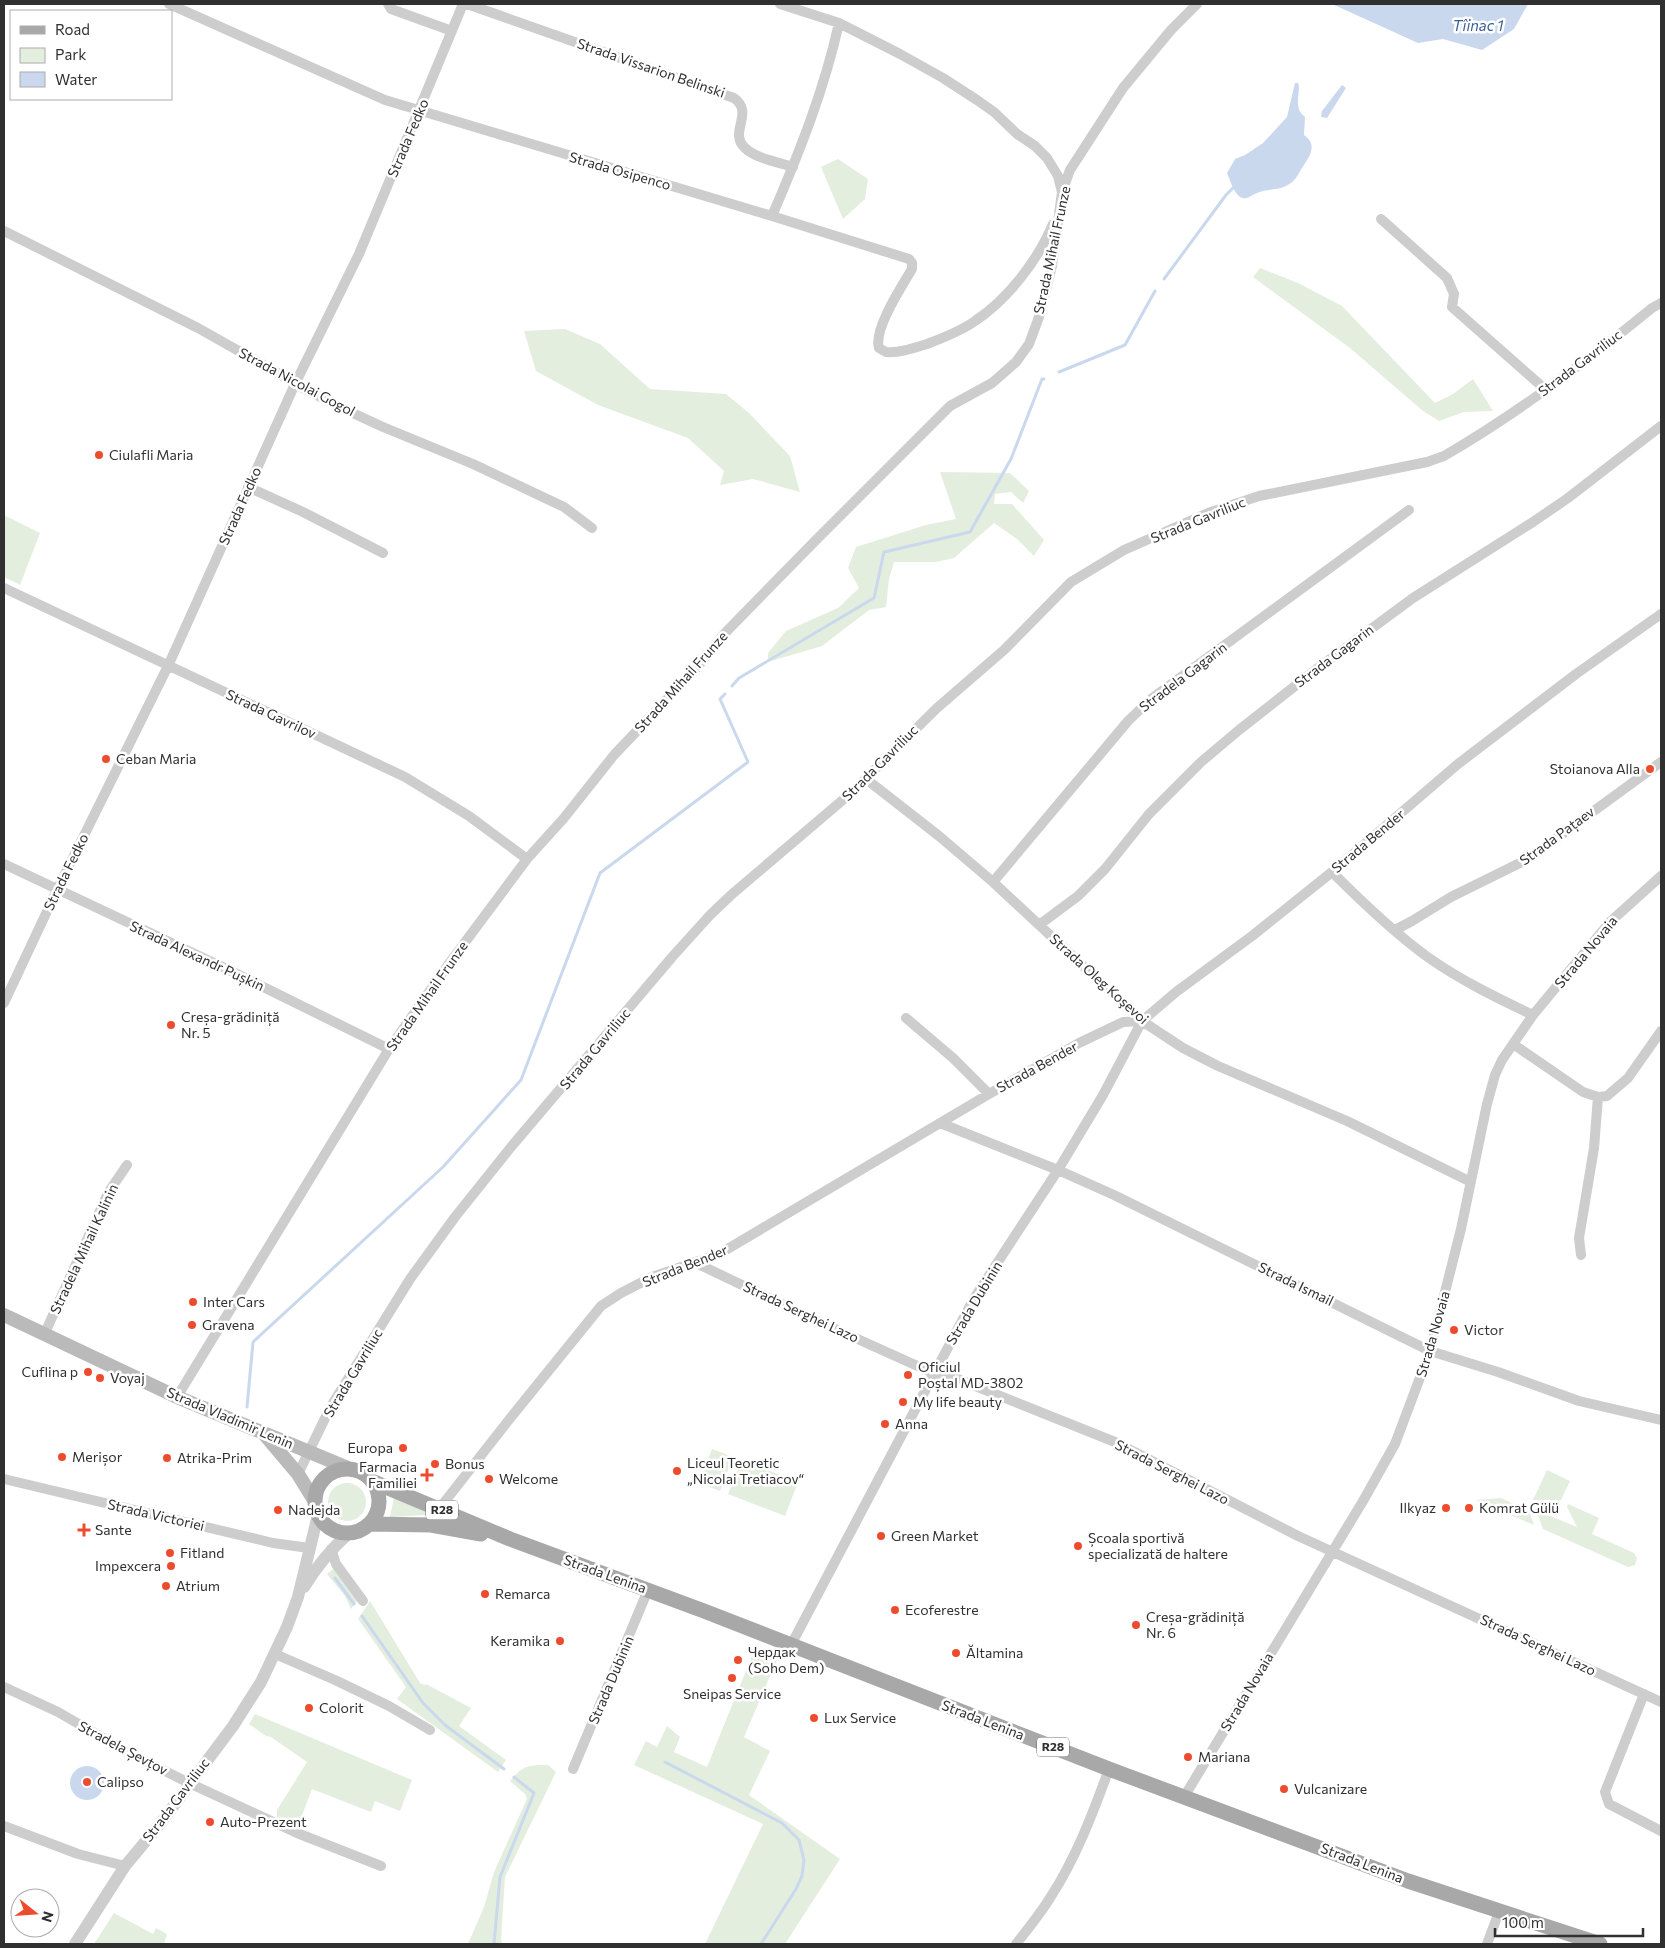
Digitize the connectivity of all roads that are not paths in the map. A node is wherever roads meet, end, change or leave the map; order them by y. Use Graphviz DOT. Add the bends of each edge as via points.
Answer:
graph roads {
  1 [pos="169,4"];
  2 [pos="388,4"];
  3 [pos="463,4"];
  4 [pos="467,4"];
  5 [pos="780,4"];
  6 [pos="1198,4"];
  7 [pos="840,23"];
  8 [pos="452,31"];
  9 [pos="419,112"];
  10 [pos="793,167"];
  11 [pos="1062,192"];
  12 [pos="1058,212"];
  13 [pos="772,216"];
  14 [pos="1381,219"];
  15 [pos="4,231"];
  16 [pos="1661,303"];
  17 [pos="294,384"];
  18 [pos="1546,390"];
  19 [pos="1661,426"];
  20 [pos="248,487"];
  21 [pos="1409,510"];
  22 [pos="592,528"];
  23 [pos="383,553"];
  24 [pos="4,588"];
  25 [pos="1661,614"];
  26 [pos="168,666"];
  27 [pos="1661,762"];
  28 [pos="866,779"];
  29 [pos="527,859"];
  30 [pos="4,864"];
  31 [pos="1332,872"];
  32 [pos="1661,876"];
  33 [pos="992,882"];
  34 [pos="57,890"];
  35 [pos="1039,925"];
  36 [pos="1395,930"];
  37 [pos="4,1003"];
  38 [pos="1533,1015"];
  39 [pos="906,1018"];
  40 [pos="1142,1021"];
  41 [pos="1661,1031"];
  42 [pos="1513,1044"];
  43 [pos="389,1049"];
  44 [pos="989,1094"];
  45 [pos="1598,1097"];
  46 [pos="940,1123"];
  47 [pos="127,1165"];
  48 [pos="1058,1170"];
  49 [pos="1472,1182"];
  50 [pos="1581,1255"];
  51 [pos="696,1263"];
  52 [pos="4,1315"];
  53 [pos="44,1335"];
  54 [pos="1430,1351"];
  55 [pos="933,1373"];
  56 [pos="178,1397"];
  57 [pos="1661,1420"];
  58 [pos="263,1433"];
  59 [pos="309,1452"];
  60 [pos="348,1468"];
  61 [pos="298,1474"];
  62 [pos="4,1479"];
  63 [pos="374,1482"];
  64 [pos="314,1500"];
  65 [pos="439,1509"];
  66 [pos="318,1515"];
  67 [pos="370,1524"];
  68 [pos="432,1525"];
  69 [pos="349,1534"];
  70 [pos="510,1539"];
  71 [pos="309,1548"];
  72 [pos="331,1550"];
  73 [pos="1332,1552"];
  74 [pos="648,1590"];
  75 [pos="298,1597"];
  76 [pos="363,1601"];
  77 [pos="791,1645"];
  78 [pos="275,1654"];
  79 [pos="4,1687"];
  80 [pos="1644,1694"];
  81 [pos="1661,1702"];
  82 [pos="430,1730"];
  83 [pos="573,1769"];
  84 [pos="1109,1769"];
  85 [pos="189,1783"];
  86 [pos="1184,1797"];
  87 [pos="4,1826"];
  88 [pos="1661,1831"];
  89 [pos="125,1866"];
  90 [pos="382,1866"];
  91 [pos="1499,1912"];
  92 [pos="75,1944"];
  93 [pos="1016,1944"];
  94 [pos="1488,1944"];
  95 [pos="1600,1944"];
  1 -- 9 [label="street, Strada Osipenco"];
  2 -- 8 [label="street" via="391,9"];
  3 -- 8 [label="street, Strada Fedko"];
  4 -- 10 [label="street, Strada Vissarion Belinski" via="734,98 743,109 739,133 745,147"];
  5 -- 7 [label="street"];
  6 -- 11 [label="street, Strada Mihail Frunze" via="1171,30 1123,88 1070,170"];
  7 -- 10 [label="street" via="830,66"];
  7 -- 11 [label="street" via="943,78 994,112 1047,158 1058,176"];
  8 -- 9 [label="street, Strada Fedko"];
  9 -- 13 [label="street, Strada Osipenco"];
  9 -- 17 [label="street, Strada Fedko" via="359,254"];
  10 -- 13 [label="street"];
  11 -- 12 [label="street, Strada Mihail Frunze"];
  12 -- 13 [label="street, Strada Osipenco" via="1033,260 1015,283 976,321 912,349 890,353 882,351 878,343 880,330 912,269 911,261"];
  12 -- 29 [label="street, Strada Mihail Frunze" via="1052,266 1039,317 1029,344 1016,362 992,383 950,406 815,541 614,755"];
  14 -- 18 [label="street" via="1447,278 1454,294 1452,307"];
  15 -- 17 [label="street, Strada Nicolai Gogol" via="198,328"];
  16 -- 18 [label="street, Strada Gavriliuc"];
  17 -- 20 [label="street, Strada Fedko"];
  17 -- 22 [label="street, Strada Nicolai Gogol" via="564,507"];
  18 -- 28 [label="street, Strada Gavriliuc" via="1444,456 1259,496 1208,513 1124,550 1071,582 1004,650 930,714"];
  19 -- 35 [label="street, Strada Gagarin" via="1540,517 1405,604 1239,730 1201,762 1149,814 1105,869 1078,896"];
  20 -- 23 [label="street"];
  20 -- 26 [label="street, Strada Fedko"];
  21 -- 33 [label="street, Stradela Gagarin" via="1151,699 1128,721"];
  24 -- 26 [label="street, Strada Gavrilov"];
  25 -- 31 [label="street, Strada Bender" via="1458,764"];
  26 -- 29 [label="street, Strada Gavrilov" via="405,777 470,816"];
  26 -- 34 [label="street, Strada Fedko"];
  27 -- 36 [label="street, Strada Pațaev" via="1528,859"];
  28 -- 33 [label="street, Strada Oleg Koşevoi" via="940,836"];
  28 -- 59 [label="street, Strada Gavriliuc" via="711,914 511,1147 410,1280 330,1408"];
  29 -- 43 [label="street, Strada Mihail Frunze"];
  30 -- 34 [label="street, Strada Alexandr Pușkin"];
  31 -- 36 [label="street"];
  31 -- 40 [label="street, Strada Bender"];
  32 -- 38 [label="street, Strada Novaia" via="1610,922"];
  33 -- 35 [label="street, Strada Oleg Koşevoi"];
  34 -- 37 [label="street, Strada Fedko"];
  34 -- 43 [label="street, Strada Alexandr Pușkin"];
  35 -- 40 [label="street, Strada Oleg Koşevoi"];
  36 -- 38 [label="street" via="1459,977"];
  38 -- 42 [label="street, Strada Novaia"];
  39 -- 44 [label="street"];
  40 -- 44 [label="street, Strada Bender" via="1123,1022 1111,1027"];
  40 -- 48 [label="street, Strada Dubinin"];
  40 -- 49 [label="street, Strada Oleg Koşevoi" via="1218,1066 1347,1121"];
  41 -- 45 [label="street" via="1628,1078 1606,1096"];
  42 -- 45 [label="street" via="1584,1092"];
  42 -- 49 [label="street, Strada Novaia" via="1495,1075"];
  43 -- 56 [label="street, Strada Mihail Frunze"];
  44 -- 46 [label="street, Strada Bender"];
  45 -- 50 [label="street" via="1594,1148 1579,1238"];
  46 -- 48 [label="street, Strada Ismail"];
  46 -- 51 [label="street, Strada Bender" via="719,1254"];
  47 -- 53 [label="street, Stradela Mihail Kalinin" via="108,1193"];
  48 -- 54 [label="street, Strada Ismail" via="1182,1227"];
  48 -- 55 [label="street, Strada Dubinin" via="973,1300"];
  49 -- 54 [label="street, Strada Novaia"];
  51 -- 55 [label="street, Strada Serghei Lazo"];
  51 -- 65 [label="street, Strada Bender" via="652,1277 601,1306"];
  52 -- 53 [label="main road, Strada Vladimir Lenin"];
  53 -- 56 [label="main road, Strada Vladimir Lenin"];
  54 -- 57 [label="street, Strada Ismail" via="1579,1402"];
  54 -- 73 [label="street, Strada Novaia" via="1395,1444"];
  55 -- 73 [label="street, Strada Serghei Lazo" via="948,1375 1115,1442"];
  55 -- 77 [label="street, Strada Dubinin"];
  56 -- 58 [label="main road, Strada Vladimir Lenin"];
  58 -- 59 [label="main road, Strada Vladimir Lenin"];
  58 -- 61 [label="main road"];
  59 -- 60 [label="main road, Strada Vladimir Lenin"];
  59 -- 61 [label="street, Strada Gavriliuc"];
  60 -- 63 [label="main road, R28" via="363,1472"];
  60 -- 64 [label="main road" via="338,1469 321,1481"];
  61 -- 64 [label="main road"];
  62 -- 71 [label="street, Strada Victoriei" via="272,1543"];
  63 -- 65 [label="main road, R28"];
  63 -- 67 [label="main road" via="380,1504"];
  64 -- 66 [label="main road"];
  65 -- 68 [label="street, Strada Bender"];
  65 -- 70 [label="main road, R28"];
  66 -- 69 [label="main road" via="330,1529"];
  66 -- 71 [label="street, Strada Gavriliuc"];
  67 -- 68 [label="main road, R28"];
  67 -- 69 [label="main road, R28"];
  68 -- 70 [label="main road, R28"];
  69 -- 72 [label="street, Strada Gavriliuc"];
  70 -- 74 [label="main road, Strada Lenina / R28"];
  71 -- 75 [label="street, Strada Gavriliuc"];
  72 -- 75 [label="street, Strada Gavriliuc"];
  72 -- 76 [label="street" via="336,1564"];
  73 -- 80 [label="street, Strada Serghei Lazo"];
  73 -- 86 [label="street, Strada Novaia"];
  74 -- 77 [label="main road, Strada Lenina / R28"];
  74 -- 83 [label="street, Strada Dubinin"];
  75 -- 78 [label="street, Strada Gavriliuc"];
  77 -- 84 [label="main road, Strada Lenina / R28"];
  78 -- 82 [label="street" via="389,1706"];
  78 -- 85 [label="street, Strada Gavriliuc" via="237,1720"];
  79 -- 85 [label="street, Stradela Șevțov" via="58,1712"];
  80 -- 81 [label="street, Strada Serghei Lazo"];
  80 -- 88 [label="street" via="1605,1792 1609,1804"];
  84 -- 86 [label="main road, Strada Lenina / R28"];
  84 -- 93 [label="street" via="1068,1866 1050,1898"];
  85 -- 89 [label="street, Strada Gavriliuc"];
  85 -- 90 [label="street, Stradela Șevțov" via="297,1833"];
  86 -- 91 [label="main road, Strada Lenina / R28"];
  87 -- 89 [label="street" via="51,1845"];
  89 -- 92 [label="street, Strada Gavriliuc"];
  91 -- 94 [label="street"];
  91 -- 95 [label="main road, Strada Lenina / R28"];
}
